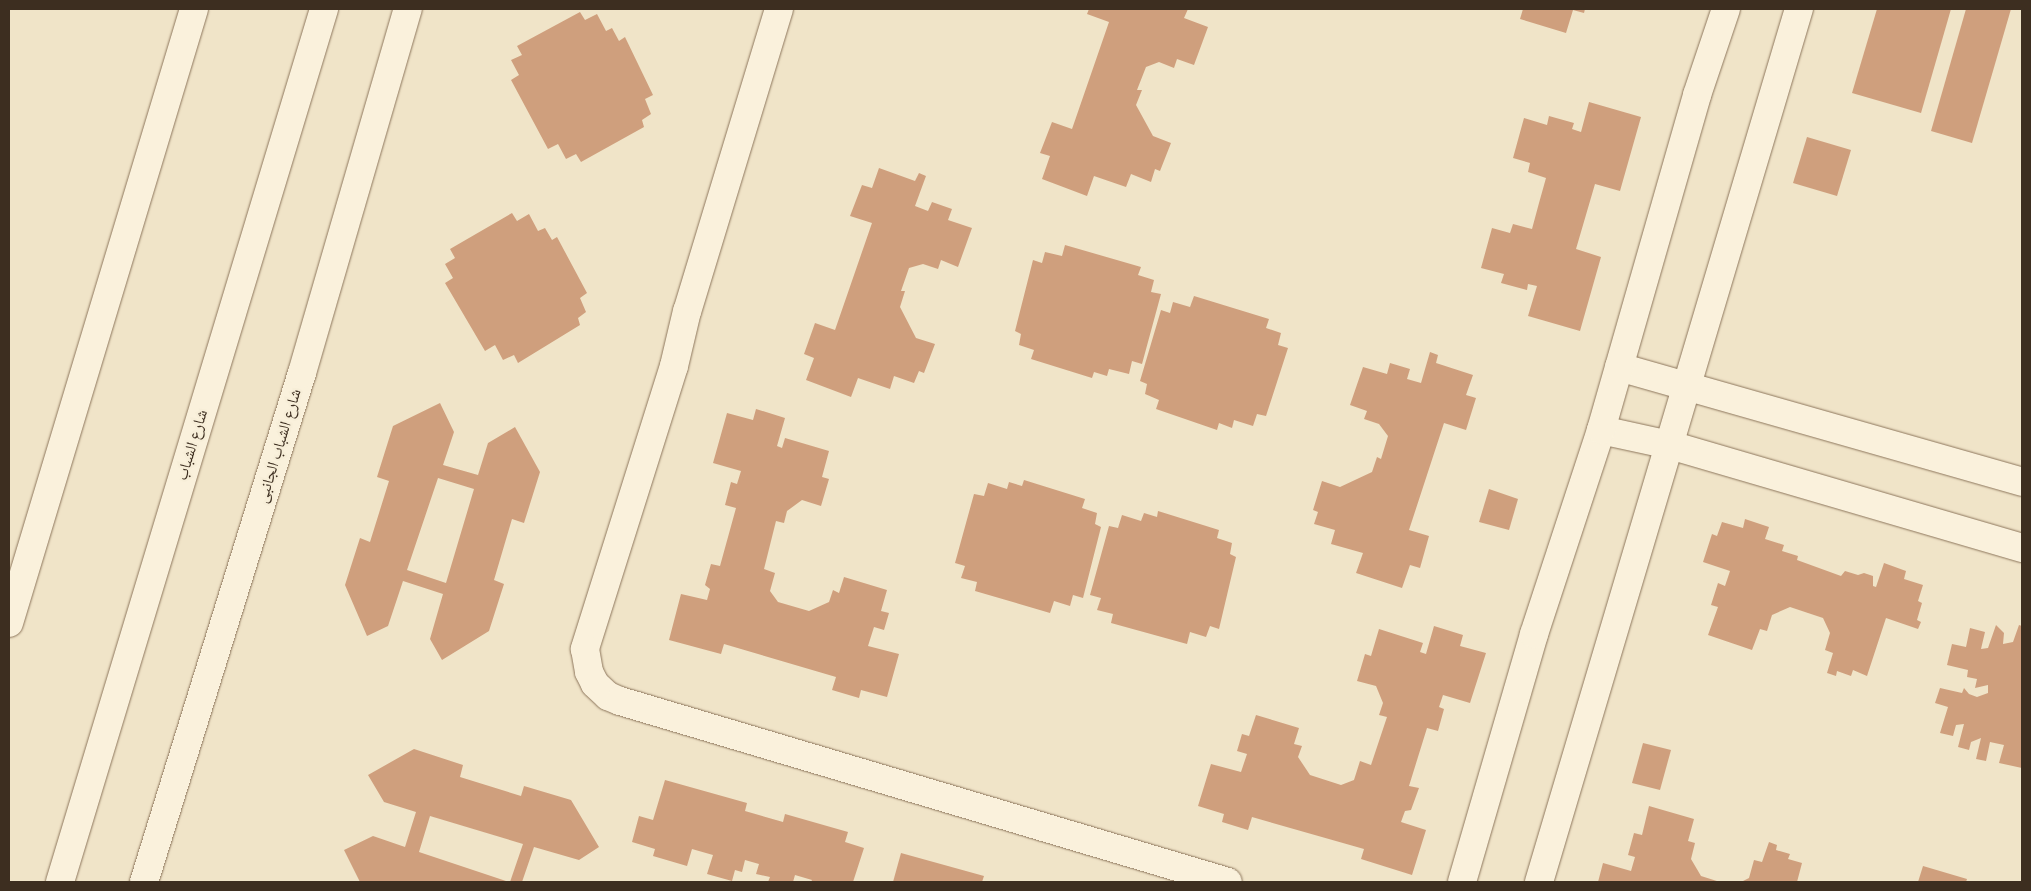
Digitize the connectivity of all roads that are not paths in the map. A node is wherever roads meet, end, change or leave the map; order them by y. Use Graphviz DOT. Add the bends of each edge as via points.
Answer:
graph roads {
  1 [pos="194,9"];
  2 [pos="324,9"];
  3 [pos="408,9"];
  4 [pos="779,9"];
  5 [pos="1726,9"];
  6 [pos="1800,9"];
  7 [pos="1619,367"];
  8 [pos="1688,388"];
  9 [pos="1601,430"];
  10 [pos="1670,445"];
  11 [pos="2022,482"];
  12 [pos="2022,548"];
  13 [pos="9,623"];
  14 [pos="60,882"];
  15 [pos="144,882"];
  16 [pos="1228,882"];
  17 [pos="1462,882"];
  18 [pos="1539,882"];
  1 -- 13 [label="street"];
  2 -- 14 [label="street, شارع الشباب"];
  3 -- 15 [label="street, شارع الشباب الجانبى" via="302,373"];
  4 -- 16 [label="street" via="687,311 674,366 585,649 595,684 608,696 620,701"];
  5 -- 7 [label="street" via="1697,95"];
  6 -- 8 [label="street"];
  7 -- 8 [label="street"];
  7 -- 9 [label="street"];
  8 -- 10 [label="street"];
  8 -- 11 [label="street"];
  9 -- 10 [label="street"];
  9 -- 17 [label="street" via="1534,634"];
  10 -- 12 [label="street"];
  10 -- 18 [label="street"];
}
